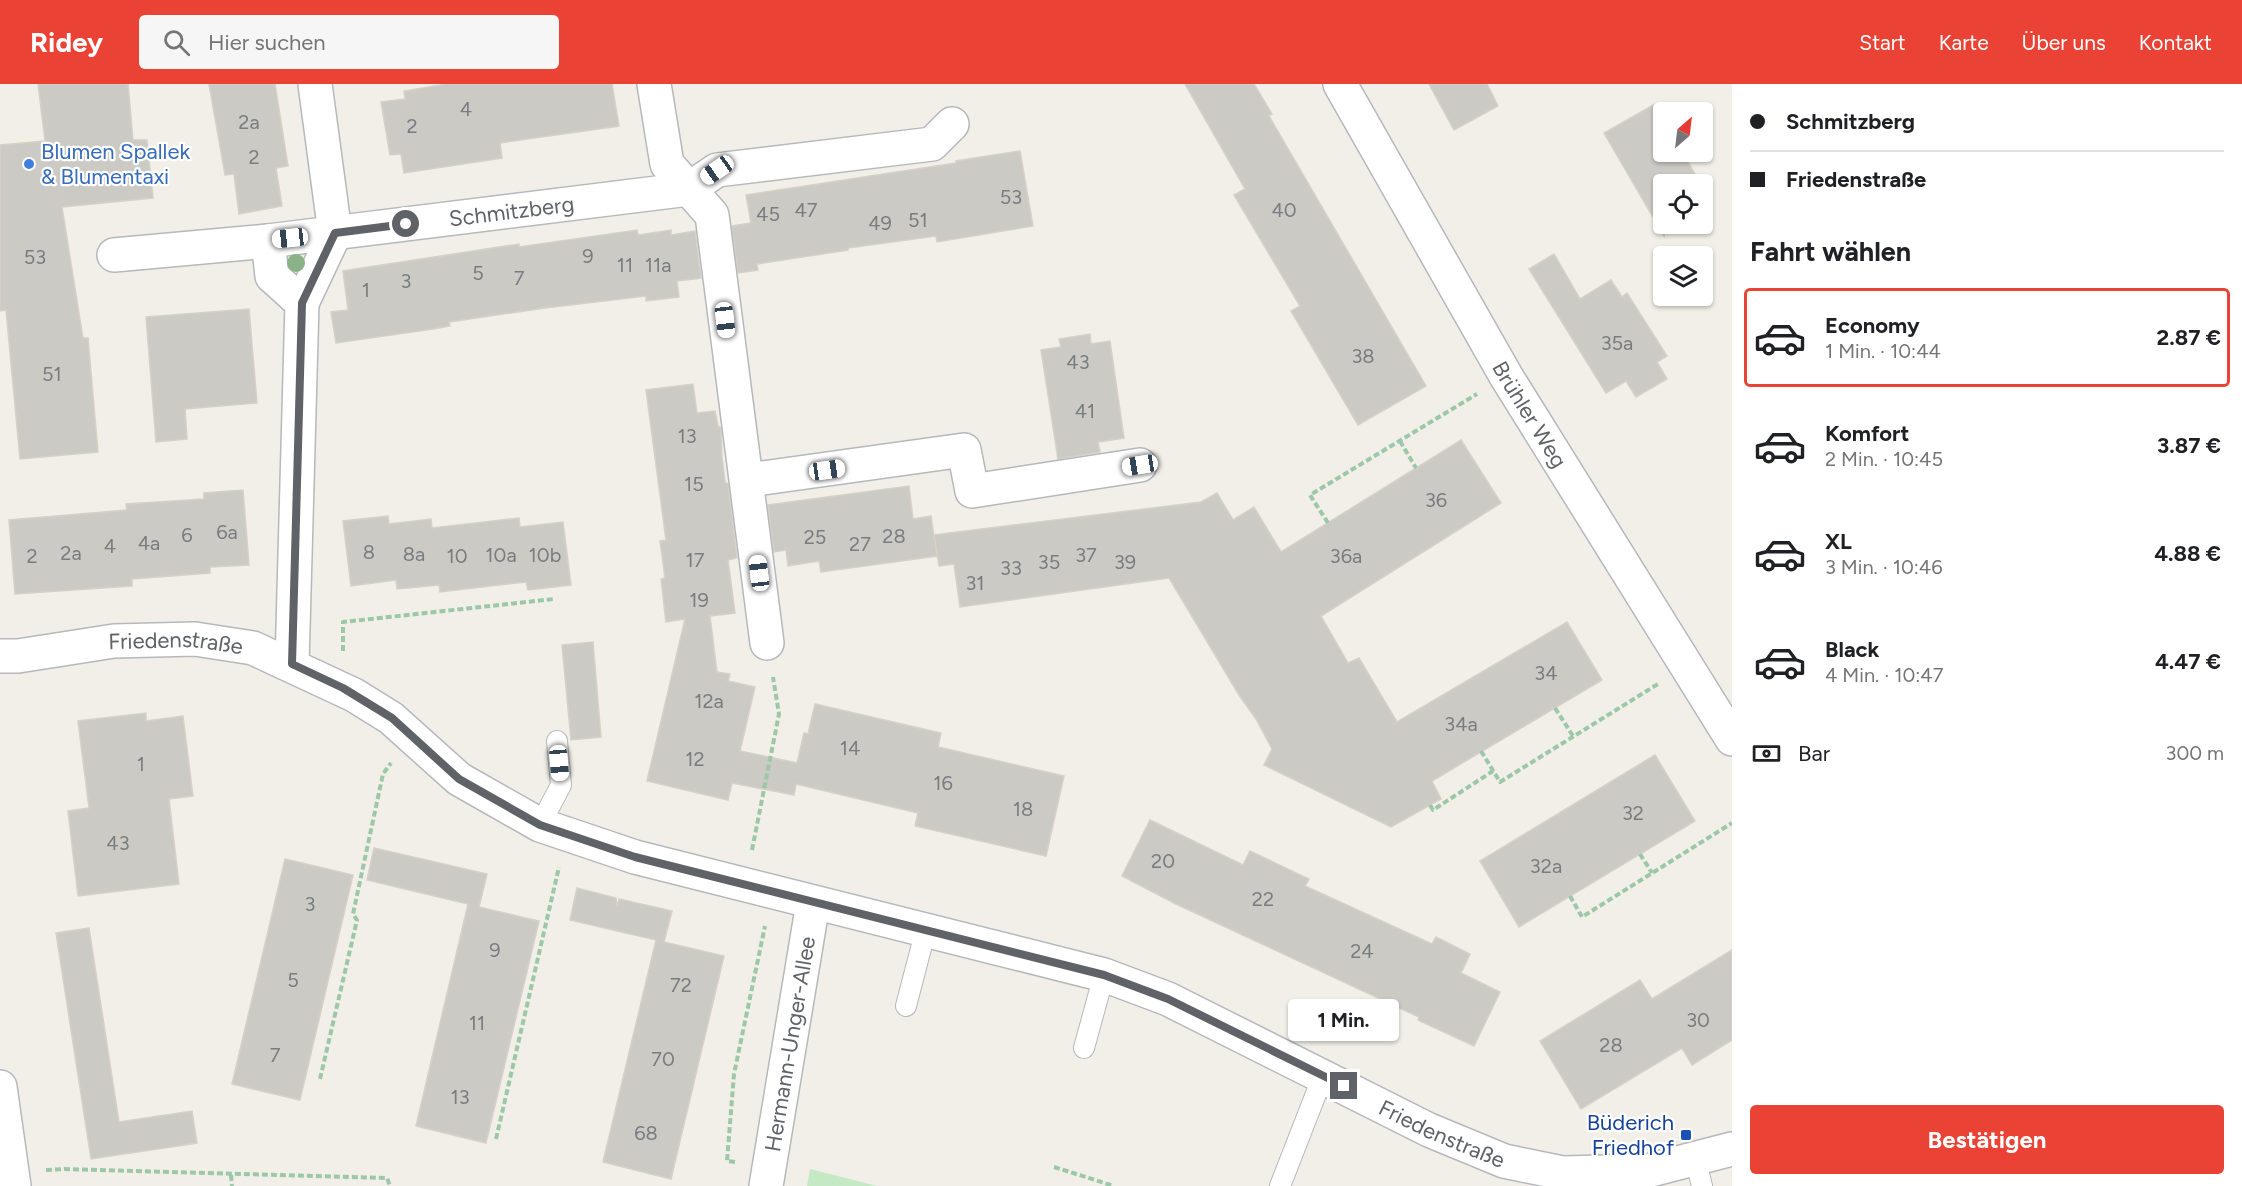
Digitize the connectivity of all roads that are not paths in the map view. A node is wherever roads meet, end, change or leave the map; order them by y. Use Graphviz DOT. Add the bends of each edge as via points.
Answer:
graph roads {
  1 [pos="315,84"];
  2 [pos="654,84"];
  3 [pos="1340,84"];
  4 [pos="952,124"];
  5 [pos="689,189"];
  6 [pos="335,233"];
  7 [pos="268,241"];
  8 [pos="114,255"];
  9 [pos="302,303"];
  10 [pos="1140,465"];
  11 [pos="748,480"];
  12 [pos="767,643"];
  13 [pos="0,656"];
  14 [pos="292,664"];
  15 [pos="1732,739"];
  16 [pos="557,741"];
  17 [pos="553,830"];
  18 [pos="813,903"];
  19 [pos="926,929"];
  20 [pos="1104,975"];
  21 [pos="906,1006"];
  22 [pos="1084,1048"];
  23 [pos="1323,1076"];
  24 [pos="0,1087"];
  25 [pos="1732,1149"];
  26 [pos="1699,1172"];
  27 [pos="767,1177"];
  28 [pos="13,1179"];
  29 [pos="1280,1186"];
  1 -- 6 [label="street"];
  2 -- 5 [label="street" via="667,164"];
  3 -- 15 [label="street, Brühler Weg" via="1506,376"];
  4 -- 5 [label="street, Schmitzberg" via="932,144 717,170"];
  5 -- 6 [label="street, Schmitzberg"];
  5 -- 11 [label="street" via="712,215"];
  6 -- 7 [label="street, Schmitzberg"];
  6 -- 9 [label="street"];
  7 -- 8 [label="street, Schmitzberg" via="201,251"];
  7 -- 9 [label="street" via="272,276"];
  9 -- 14 [label="street"];
  10 -- 11 [label="street" via="972,491 964,450"];
  11 -- 12 [label="street"];
  13 -- 14 [label="street, Friedenstraße" via="114,641 195,639 253,648"];
  14 -- 17 [label="street, Friedenstraße" via="343,688 392,718 459,779"];
  16 -- 17 [label="lane" via="561,785"];
  17 -- 18 [label="street, Friedenstraße" via="635,857"];
  18 -- 19 [label="street, Friedenstraße"];
  18 -- 27 [label="street, Hermann-Unger-Allee"];
  19 -- 20 [label="street, Friedenstraße"];
  19 -- 21 [label="lane"];
  20 -- 22 [label="lane"];
  20 -- 23 [label="street, Friedenstraße" via="1168,999"];
  23 -- 26 [label="street, Friedenstraße" via="1430,1130 1504,1161 1562,1173"];
  23 -- 29 [label="lane"];
  24 -- 28 [label="street"];
  25 -- 26 [label="street, Friedenstraße"];
}
